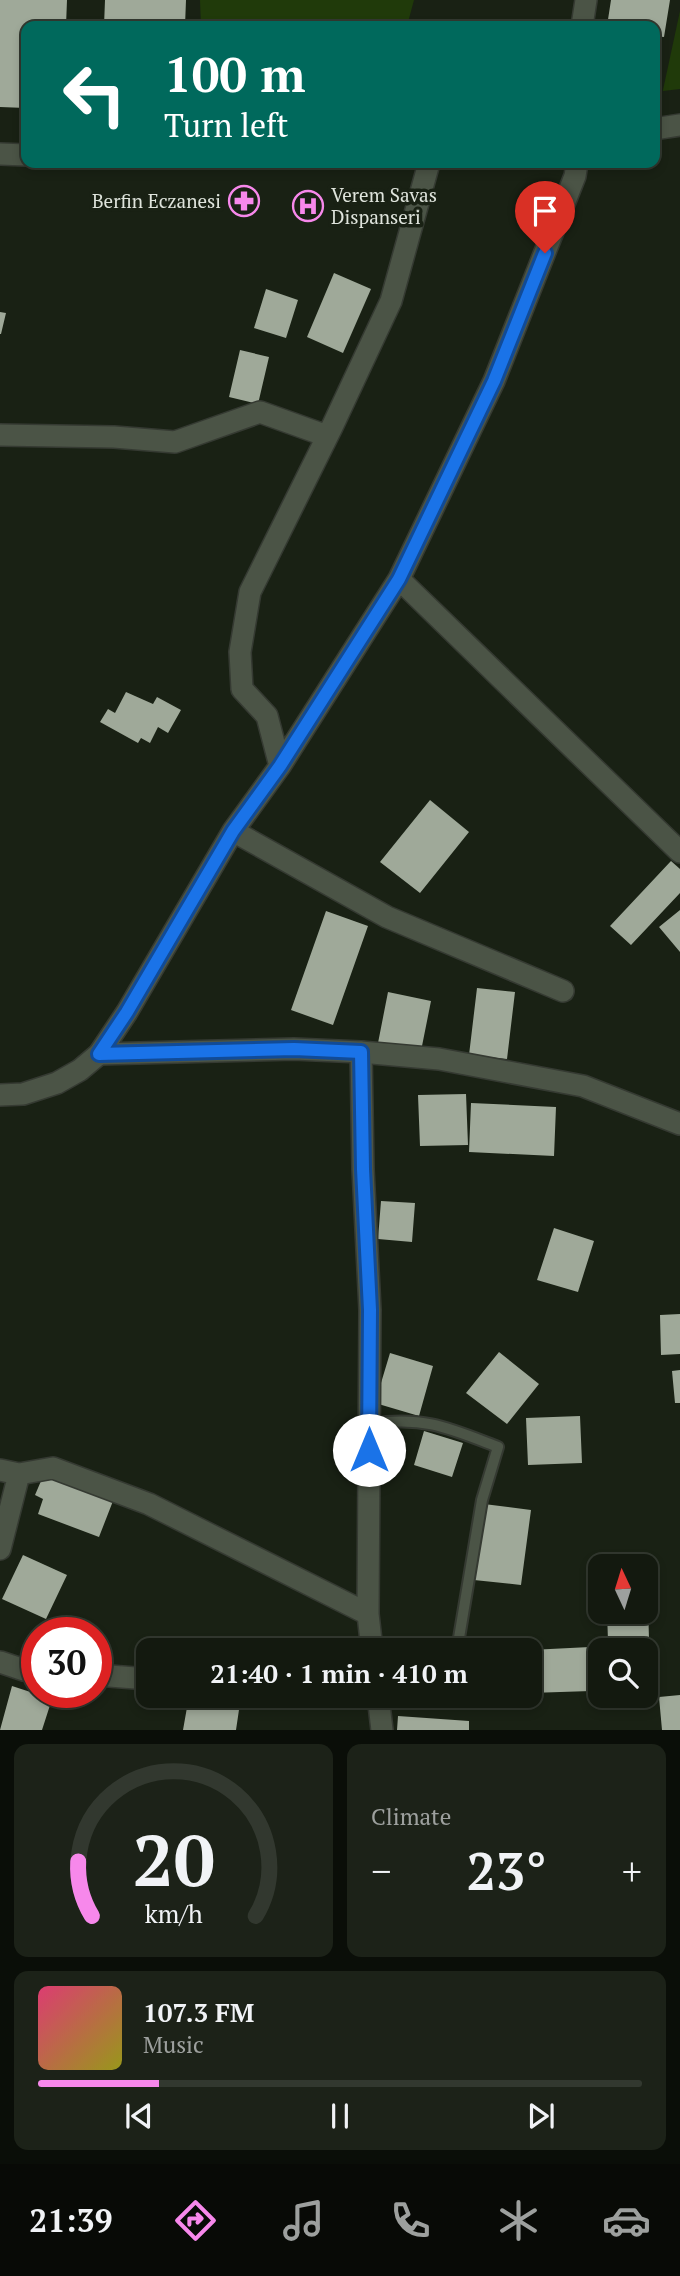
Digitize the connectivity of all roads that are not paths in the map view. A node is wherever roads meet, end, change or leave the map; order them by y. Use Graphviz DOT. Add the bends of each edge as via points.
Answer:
graph roads {
  1 [pos="586,0"];
  2 [pos="583,21"];
  3 [pos="680,125"];
  4 [pos="660,129"];
  5 [pos="0,154"];
  6 [pos="21,155"];
  7 [pos="428,168"];
  8 [pos="576,168"];
  9 [pos="0,435"];
  10 [pos="327,436"];
  11 [pos="399,579"];
  12 [pos="280,766"];
  13 [pos="233,831"];
  14 [pos="680,852"];
  15 [pos="563,991"];
  16 [pos="361,1052"];
  17 [pos="99,1054"];
  18 [pos="0,1095"];
  19 [pos="680,1124"];
  20 [pos="370,1424"];
  21 [pos="10,1472"];
  22 [pos="0,1549"];
  23 [pos="368,1614"];
  24 [pos="371,1638"];
  25 [pos="459,1638"];
  26 [pos="0,1662"];
  27 [pos="21,1669"];
  28 [pos="112,1676"];
  29 [pos="136,1678"];
  30 [pos="379,1708"];
  31 [pos="382,1730"];
  1 -- 2 [label="street"];
  3 -- 4 [label="street"];
  5 -- 6 [label="street"];
  7 -- 10 [label="street" via="391,301"];
  8 -- 11 [label="street" via="494,381"];
  9 -- 10 [label="street" via="174,442 260,412"];
  10 -- 12 [label="street" via="250,592 240,652 242,689 267,716"];
  11 -- 12 [label="street"];
  11 -- 14 [label="street"];
  12 -- 13 [label="street"];
  13 -- 15 [label="street" via="387,917"];
  13 -- 17 [label="street"];
  16 -- 17 [label="street" via="294,1049"];
  16 -- 19 [label="street" via="439,1059 583,1086"];
  16 -- 20 [label="street"];
  17 -- 18 [label="street" via="57,1083 23,1094"];
  20 -- 23 [label="street"];
  20 -- 25 [label="lane" via="405,1420 442,1425 498,1447 482,1500"];
  21 -- 22 [label="street"];
  21 -- 23 [label="street" via="53,1468 149,1504"];
  23 -- 24 [label="street"];
  26 -- 27 [label="street"];
  28 -- 29 [label="street"];
  30 -- 31 [label="street"];
}
